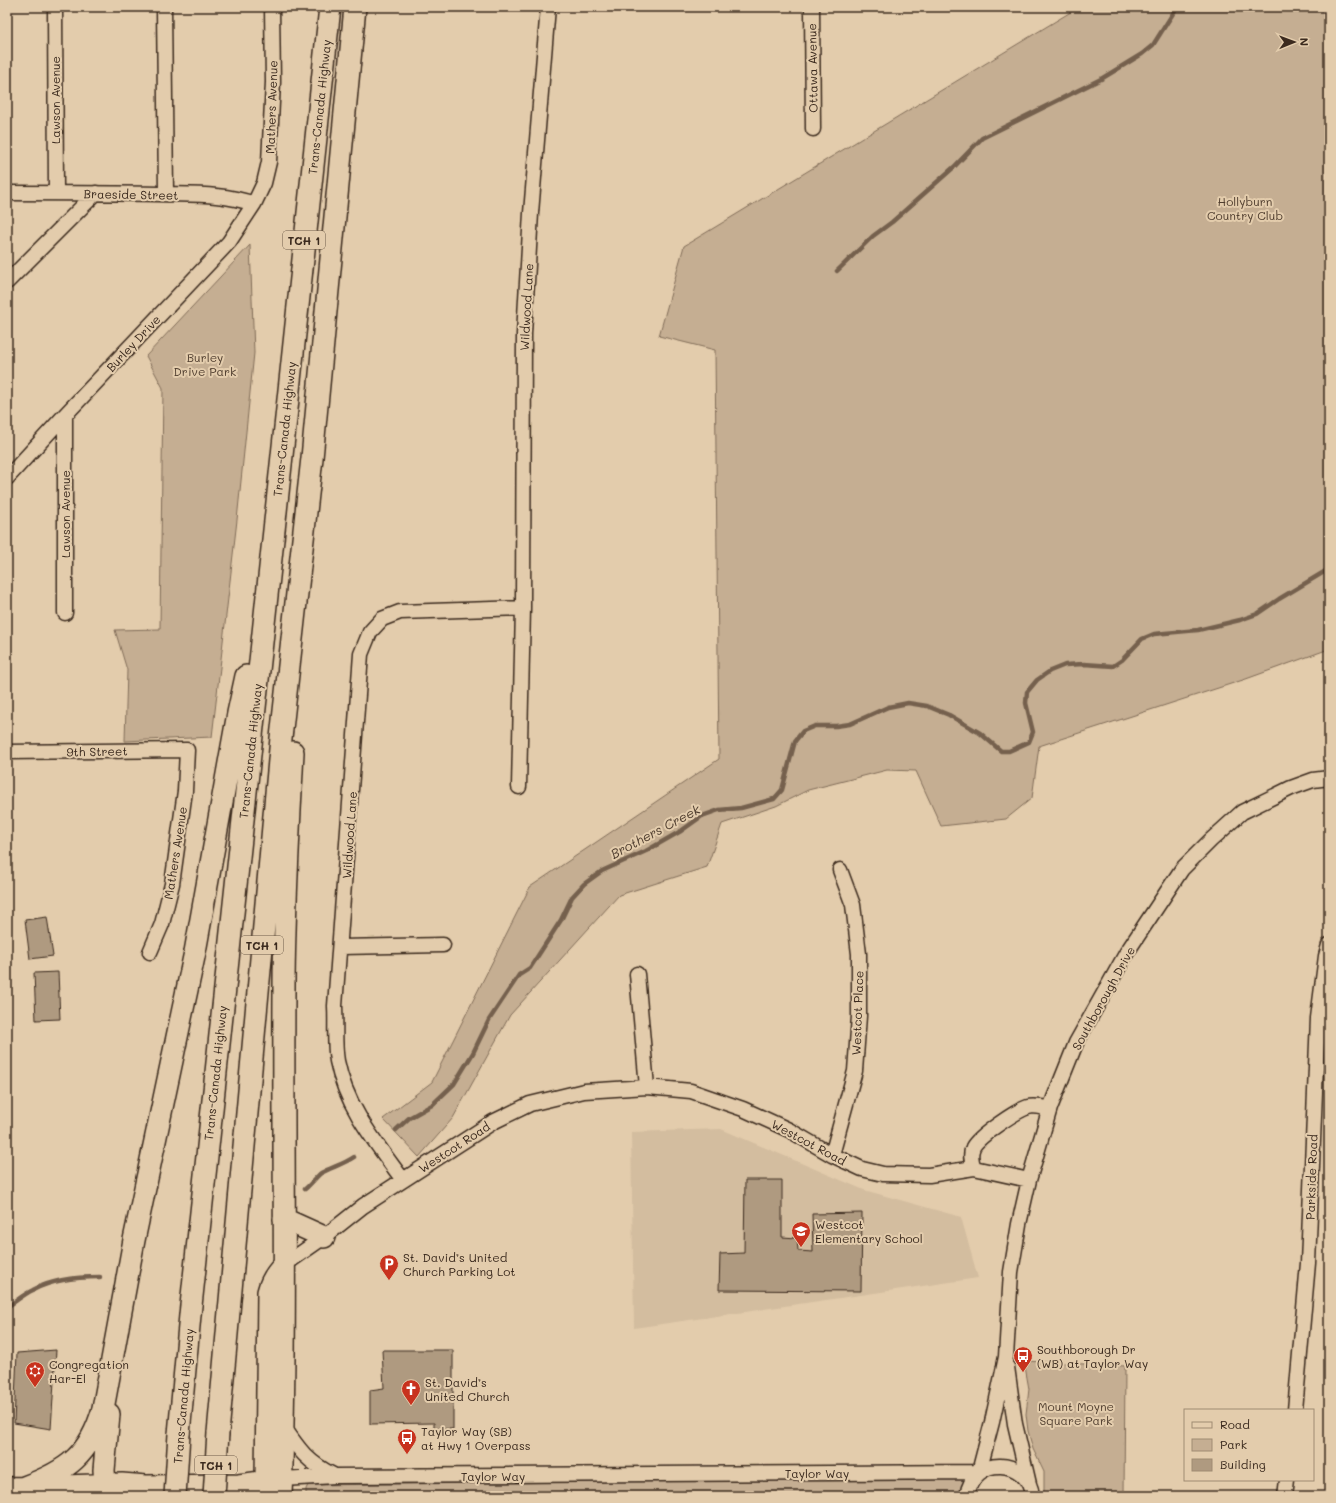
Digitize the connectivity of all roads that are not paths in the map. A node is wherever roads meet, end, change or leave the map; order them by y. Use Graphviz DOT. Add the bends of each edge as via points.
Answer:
graph roads {
  1 [pos="55,7"];
  2 [pos="164,7"];
  3 [pos="272,7"];
  4 [pos="330,7"];
  5 [pos="355,7"];
  6 [pos="548,7"];
  7 [pos="812,7"];
  8 [pos="813,129"];
  9 [pos="7,193"];
  10 [pos="56,193"];
  11 [pos="96,193"];
  12 [pos="166,194"];
  13 [pos="254,204"];
  14 [pos="7,282"];
  15 [pos="65,415"];
  16 [pos="312,458"];
  17 [pos="7,478"];
  18 [pos="269,570"];
  19 [pos="523,608"];
  20 [pos="65,613"];
  21 [pos="187,750"];
  22 [pos="7,752"];
  23 [pos="1329,778"];
  24 [pos="519,787"];
  25 [pos="840,870"];
  26 [pos="443,945"];
  27 [pos="1329,945"];
  28 [pos="341,947"];
  29 [pos="150,952"];
  30 [pos="637,974"];
  31 [pos="647,1087"];
  32 [pos="1050,1108"];
  33 [pos="832,1155"];
  34 [pos="974,1168"];
  35 [pos="403,1180"];
  36 [pos="1029,1180"];
  37 [pos="284,1219"];
  38 [pos="324,1237"];
  39 [pos="284,1265"];
  40 [pos="114,1348"];
  41 [pos="1006,1357"];
  42 [pos="1295,1409"];
  43 [pos="283,1425"];
  44 [pos="979,1472"];
  45 [pos="335,1476"];
  46 [pos="1287,1481"];
  47 [pos="276,1485"];
  48 [pos="15,1487"];
  49 [pos="108,1490"];
  50 [pos="1030,1490"];
  51 [pos="137,1491"];
  52 [pos="175,1496"];
  53 [pos="214,1496"];
  54 [pos="967,1496"];
  55 [pos="1285,1496"];
  1 -- 10 [label="street, Lawson Avenue"];
  2 -- 12 [label="street"];
  3 -- 13 [label="street, Mathers Avenue" via="273,82 269,162 264,183"];
  4 -- 18 [label="highway, Trans-Canada Highway / TCH 1"];
  5 -- 16 [label="highway, TCH 1"];
  6 -- 19 [label="street, Wildwood Lane" via="524,334"];
  7 -- 8 [label="street, Ottawa Avenue"];
  9 -- 10 [label="street, Braeside Street"];
  10 -- 11 [label="street, Braeside Street"];
  11 -- 12 [label="street, Braeside Street"];
  11 -- 14 [label="street"];
  12 -- 13 [label="street, Braeside Street" via="239,198"];
  13 -- 15 [label="street, Burley Drive" via="229,242"];
  15 -- 17 [label="street, Burley Drive"];
  15 -- 20 [label="street, Lawson Avenue"];
  16 -- 37 [label="highway" via="285,903"];
  16 -- 53 [label="highway, TCH 1, bridge" via="281,738"];
  18 -- 40 [label="highway" via="238,713 195,952 134,1240"];
  18 -- 52 [label="highway, Trans-Canada Highway / TCH 1, bridge" via="191,1299"];
  19 -- 24 [label="street, Wildwood Lane"];
  19 -- 28 [label="street, Wildwood Lane" via="400,612 382,619 370,632 361,654"];
  21 -- 22 [label="street, 9th Street"];
  21 -- 29 [label="street, Mathers Avenue" via="185,791 171,889 162,924"];
  23 -- 32 [label="street, Southborough Drive" via="1313,780 1291,788 1242,812 1182,868 1127,952 1076,1043"];
  25 -- 33 [label="street, Westcot Place" via="853,906 859,954 859,1016 854,1070"];
  26 -- 28 [label="street"];
  27 -- 42 [label="street, Parkside Road" via="1318,1018 1308,1263"];
  28 -- 35 [label="street, Wildwood Lane" via="335,1006 337,1060 346,1095 365,1129"];
  30 -- 31 [label="street"];
  31 -- 33 [label="street, Westcot Road" via="691,1091 743,1109 789,1130"];
  31 -- 35 [label="street, Westcot Road" via="584,1091 530,1104 493,1122"];
  32 -- 34 [label="street" via="1029,1107 995,1126 974,1146 971,1154"];
  32 -- 36 [label="street, Southborough Drive"];
  33 -- 34 [label="street, Westcot Road" via="862,1169 882,1174 929,1176"];
  34 -- 36 [label="street, Westcot Road"];
  35 -- 38 [label="street, Westcot Road" via="363,1206"];
  36 -- 41 [label="street, Southborough Drive" via="1012,1272"];
  37 -- 38 [label="highway"];
  37 -- 39 [label="highway"];
  38 -- 39 [label="street, Westcot Road"];
  39 -- 43 [label="highway"];
  39 -- 47 [label="highway" via="270,1282 268,1292"];
  40 -- 48 [label="highway" via="103,1409 94,1435 77,1458 55,1475"];
  40 -- 49 [label="highway" via="104,1466"];
  41 -- 44 [label="street, Southborough Drive"];
  41 -- 50 [label="street, Southborough Drive" via="1015,1424"];
  43 -- 45 [label="street" via="307,1458 320,1469"];
  43 -- 47 [label="highway"];
  44 -- 45 [label="street, Taylor Way"];
  44 -- 50 [label="street, Taylor Way" via="1003,1466 1014,1469 1023,1475"];
  44 -- 54 [label="street, Southborough Drive" via="968,1488"];
  45 -- 47 [label="street, Taylor Way"];
  46 -- 55 [label="street"];
  47 -- 51 [label="highway, Taylor Way" via="239,1484"];
  48 -- 49 [label="highway, Taylor Way"];
  49 -- 51 [label="highway, Taylor Way" via="122,1484"];
}
